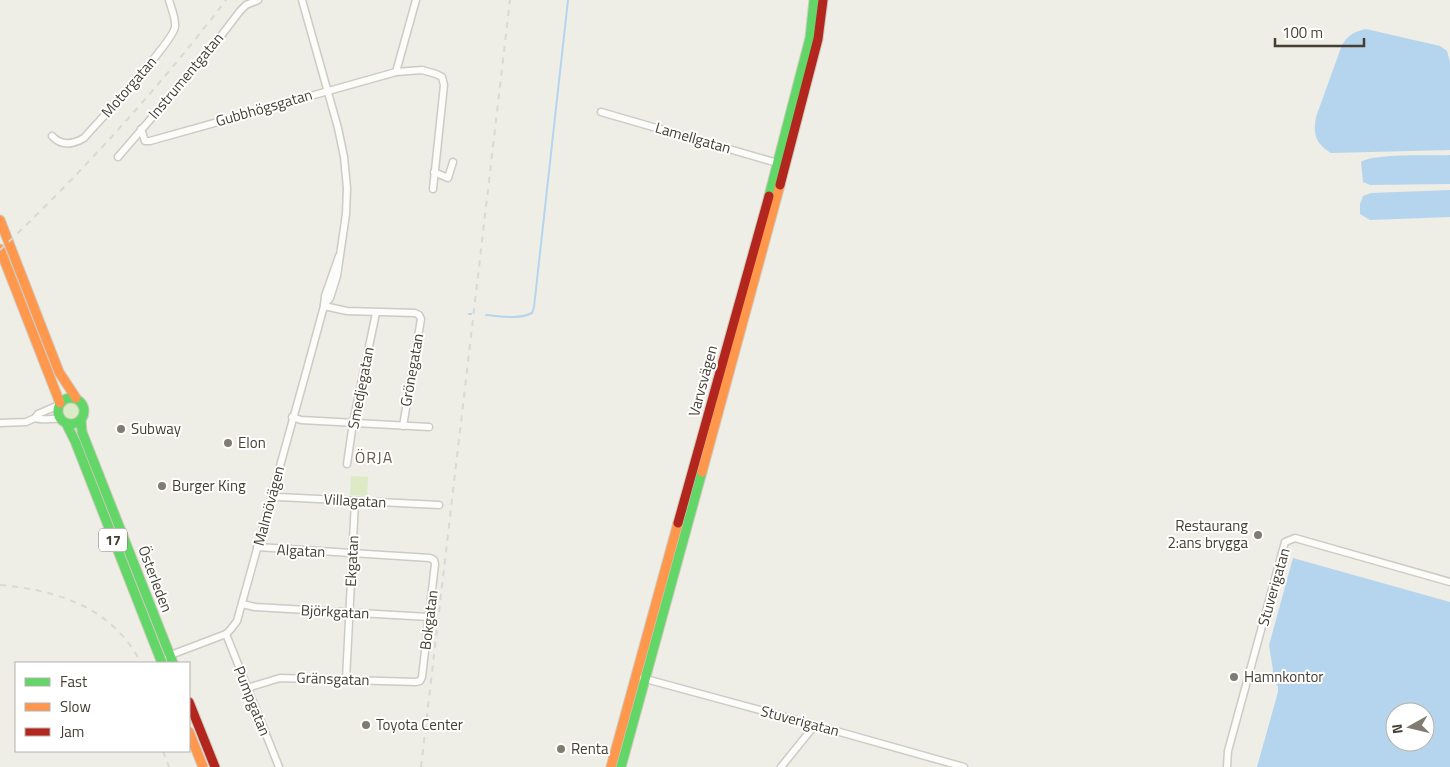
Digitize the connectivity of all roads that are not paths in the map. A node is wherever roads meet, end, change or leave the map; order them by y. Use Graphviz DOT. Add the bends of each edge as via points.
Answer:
graph roads {
  1 [pos="169,0"];
  2 [pos="258,0"];
  3 [pos="302,0"];
  4 [pos="416,0"];
  5 [pos="814,0"];
  6 [pos="823,0"];
  7 [pos="396,72"];
  8 [pos="328,90"];
  9 [pos="601,112"];
  10 [pos="141,129"];
  11 [pos="52,136"];
  12 [pos="118,158"];
  13 [pos="453,162"];
  14 [pos="780,164"];
  15 [pos="434,172"];
  16 [pos="433,189"];
  17 [pos="0,220"];
  18 [pos="0,249"];
  19 [pos="324,306"];
  20 [pos="376,312"];
  21 [pos="76,398"];
  22 [pos="60,404"];
  23 [pos="292,417"];
  24 [pos="35,418"];
  25 [pos="80,420"];
  26 [pos="64,421"];
  27 [pos="353,422"];
  28 [pos="0,423"];
  29 [pos="403,426"];
  30 [pos="428,427"];
  31 [pos="347,464"];
  32 [pos="271,496"];
  33 [pos="355,501"];
  34 [pos="439,505"];
  35 [pos="257,547"];
  36 [pos="352,554"];
  37 [pos="434,560"];
  38 [pos="1450,582"];
  39 [pos="242,604"];
  40 [pos="350,613"];
  41 [pos="429,617"];
  42 [pos="226,634"];
  43 [pos="171,660"];
  44 [pos="161,661"];
  45 [pos="640,678"];
  46 [pos="346,680"];
  47 [pos="420,681"];
  48 [pos="247,688"];
  49 [pos="190,704"];
  50 [pos="815,724"];
  51 [pos="190,734"];
  52 [pos="203,767"];
  53 [pos="215,767"];
  54 [pos="279,767"];
  55 [pos="611,767"];
  56 [pos="621,767"];
  57 [pos="781,767"];
  58 [pos="964,767"];
  59 [pos="1227,767"];
  1 -- 11 [label="street, Motorgatan" via="174,18 173,33 134,81 84,138 64,144"];
  2 -- 10 [label="street, Instrumentgatan" via="240,11"];
  3 -- 8 [label="street, Malmövägen"];
  4 -- 7 [label="street"];
  5 -- 14 [label="main road, Varvsvägen" via="810,38"];
  6 -- 14 [label="main road, Varvsvägen" via="818,39 797,122"];
  7 -- 8 [label="street, Gubbhögsgatan"];
  7 -- 15 [label="street, Gubbhögsgatan" via="429,71 442,77 444,93"];
  8 -- 10 [label="street, Gubbhögsgatan" via="150,141 145,141"];
  8 -- 19 [label="street, Malmövägen" via="344,157 347,188 346,221 339,256 324,296"];
  9 -- 14 [label="street, Lamellgatan"];
  10 -- 12 [label="street, Instrumentgatan"];
  13 -- 15 [label="street" via="448,178"];
  14 -- 45 [label="main road, Varvsvägen"];
  15 -- 16 [label="street, Gubbhögsgatan"];
  17 -- 21 [label="main road, 17" via="59,372"];
  18 -- 22 [label="main road, 17"];
  19 -- 20 [label="street" via="347,312"];
  19 -- 23 [label="street, Malmövägen"];
  20 -- 27 [label="street, Smedjegatan"];
  20 -- 29 [label="street, Grönegatan" via="415,313 421,319"];
  21 -- 22 [label="main road" via="67,398"];
  21 -- 25 [label="main road, 17" via="84,409"];
  22 -- 24 [label="street"];
  22 -- 26 [label="main road, 17" via="58,412"];
  23 -- 27 [label="street"];
  23 -- 32 [label="street, Malmövägen"];
  24 -- 26 [label="street"];
  24 -- 28 [label="street" via="26,422"];
  25 -- 26 [label="main road" via="75,424"];
  25 -- 43 [label="main road, Österleden / 17" via="84,438"];
  26 -- 44 [label="main road, Österleden / 17" via="75,441"];
  27 -- 29 [label="street"];
  27 -- 31 [label="street, Smedjegatan"];
  29 -- 30 [label="street"];
  32 -- 33 [label="street, Villagatan"];
  32 -- 35 [label="street, Malmövägen"];
  33 -- 34 [label="street, Villagatan"];
  33 -- 36 [label="street, Ekgatan"];
  35 -- 36 [label="street, Algatan"];
  35 -- 39 [label="street, Malmövägen"];
  36 -- 37 [label="street, Algatan"];
  36 -- 40 [label="street, Ekgatan"];
  37 -- 41 [label="street, Bokgatan"];
  38 -- 59 [label="street, Stuverigatan" via="1295,538 1286,542 1228,751"];
  39 -- 40 [label="street, Björkgatan"];
  39 -- 42 [label="street, Malmövägen" via="234,626"];
  40 -- 41 [label="street, Björkgatan"];
  40 -- 46 [label="street, Ekgatan"];
  41 -- 47 [label="street, Bokgatan"];
  42 -- 43 [label="street"];
  42 -- 48 [label="street, Pumpgatan"];
  43 -- 44 [label="street"];
  45 -- 50 [label="street, Stuverigatan"];
  45 -- 55 [label="main road, Varvsvägen"];
  45 -- 56 [label="main road, Varvsvägen"];
  46 -- 47 [label="street, Gränsgatan"];
  46 -- 48 [label="street, Gränsgatan" via="280,678"];
  48 -- 54 [label="street, Pumpgatan"];
  49 -- 53 [label="main road"];
  50 -- 57 [label="street"];
  50 -- 58 [label="street, Stuverigatan"];
  51 -- 52 [label="main road"];
}
